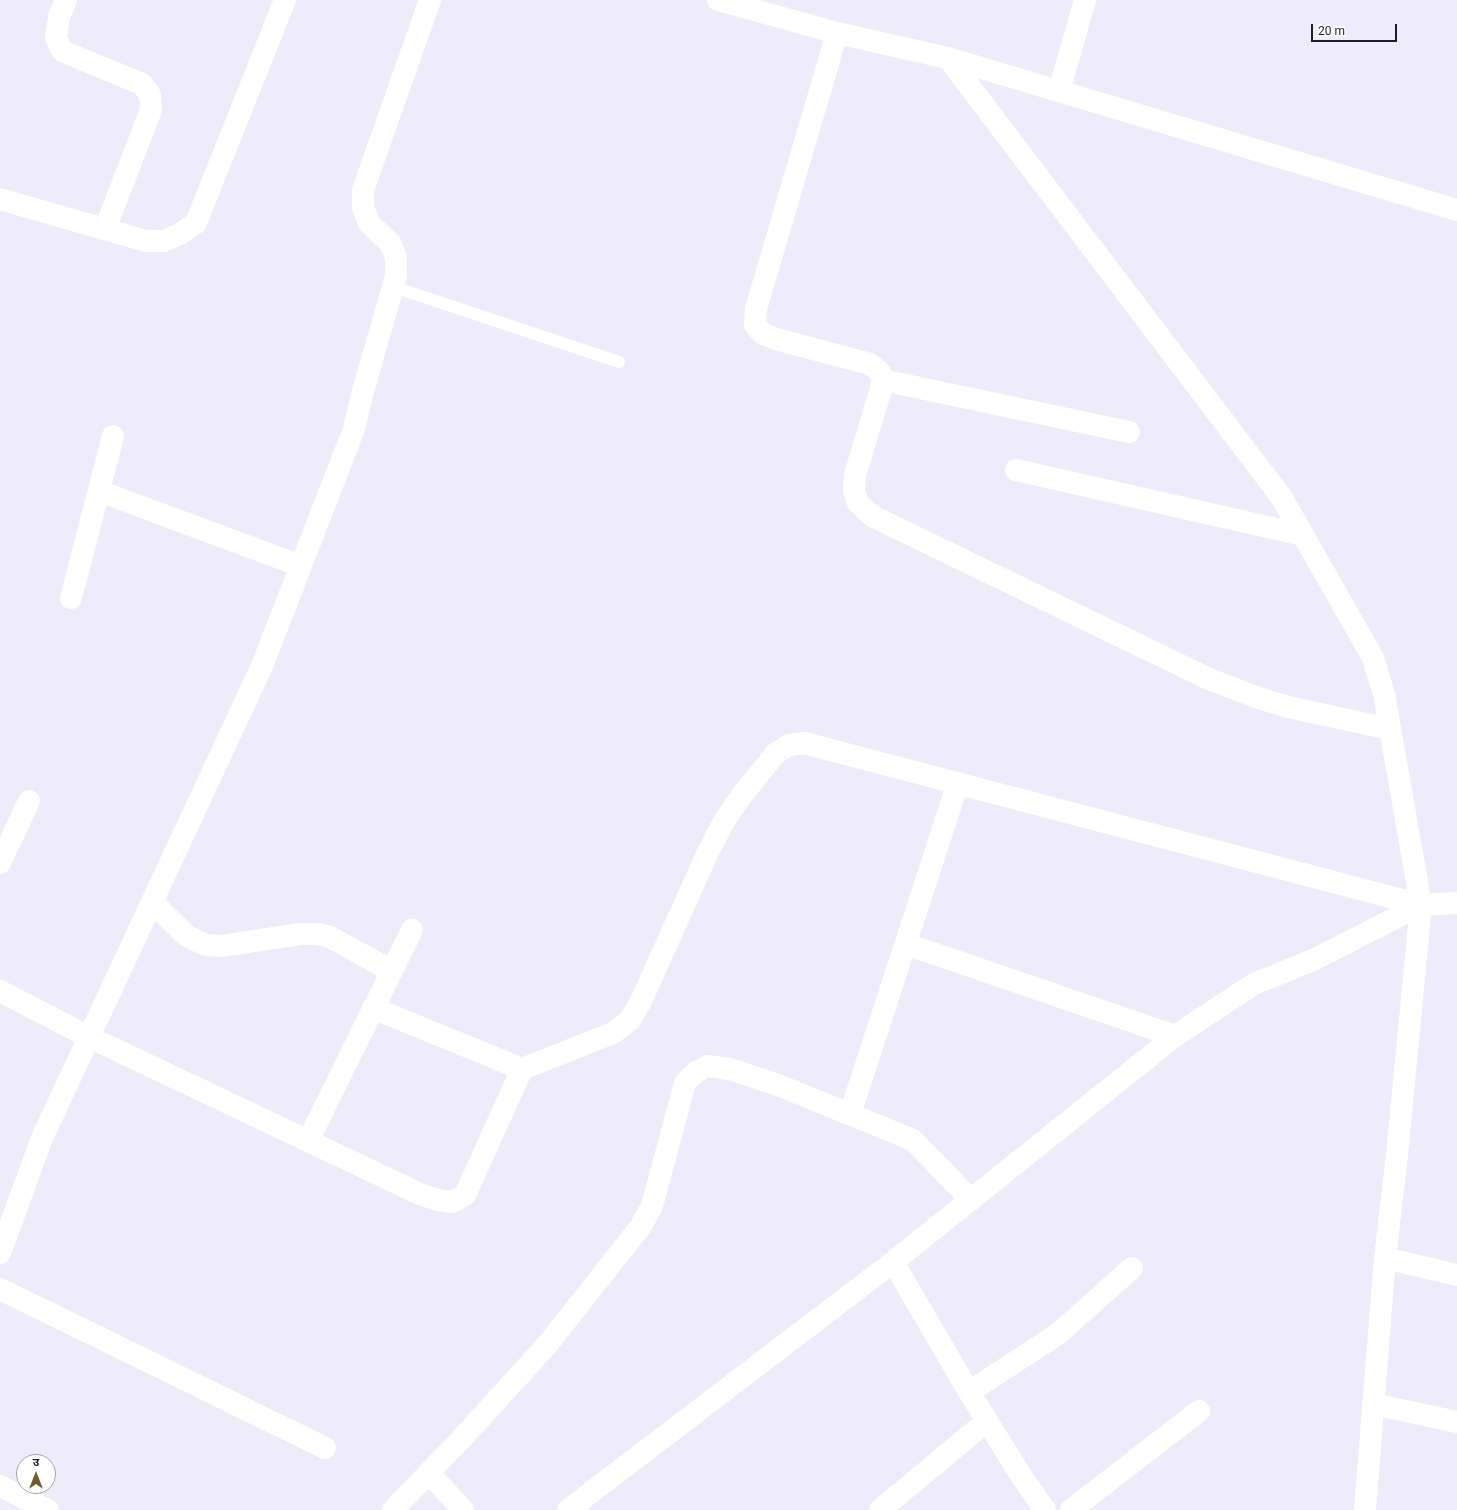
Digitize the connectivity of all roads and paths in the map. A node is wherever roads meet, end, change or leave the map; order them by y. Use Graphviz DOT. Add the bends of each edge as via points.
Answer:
graph roads {
  1 [pos="66,0"];
  2 [pos="285,0"];
  3 [pos="430,0"];
  4 [pos="718,0"];
  5 [pos="1085,0"];
  6 [pos="837,33"];
  7 [pos="948,58"];
  8 [pos="1059,91"];
  9 [pos="0,199"];
  10 [pos="1457,210"];
  11 [pos="105,229"];
  12 [pos="394,287"];
  13 [pos="618,362"];
  14 [pos="882,380"];
  15 [pos="1129,432"];
  16 [pos="113,436"];
  17 [pos="1016,470"];
  18 [pos="99,491"];
  19 [pos="1303,535"];
  20 [pos="301,566"];
  21 [pos="71,598"];
  22 [pos="1390,729"];
  23 [pos="958,783"];
  24 [pos="28,801"];
  25 [pos="0,863"];
  26 [pos="152,902"];
  27 [pos="1457,903"];
  28 [pos="1421,905"];
  29 [pos="412,930"];
  30 [pos="906,944"];
  31 [pos="392,971"];
  32 [pos="0,991"];
  33 [pos="373,1008"];
  34 [pos="1175,1036"];
  35 [pos="89,1037"];
  36 [pos="522,1069"];
  37 [pos="850,1114"];
  38 [pos="308,1142"];
  39 [pos="971,1200"];
  40 [pos="0,1253"];
  41 [pos="1385,1258"];
  42 [pos="893,1262"];
  43 [pos="1132,1268"];
  44 [pos="1457,1275"];
  45 [pos="0,1289"];
  46 [pos="969,1392"];
  47 [pos="1373,1404"];
  48 [pos="1199,1411"];
  49 [pos="987,1421"];
  50 [pos="1457,1422"];
  51 [pos="325,1448"];
  52 [pos="429,1473"];
  53 [pos="0,1486"];
  54 [pos="48,1510"];
  55 [pos="393,1510"];
  56 [pos="463,1510"];
  57 [pos="568,1510"];
  58 [pos="880,1510"];
  59 [pos="1045,1510"];
  60 [pos="1071,1510"];
  61 [pos="1365,1510"];
  1 -- 11 [label="street" via="59,17 56,38 62,51 142,84 150,95 151,110"];
  2 -- 11 [label="street" via="196,223 164,241 146,241"];
  3 -- 12 [label="street" via="363,190 363,207 369,223 390,243 396,257"];
  4 -- 6 [label="street"];
  5 -- 8 [label="street"];
  6 -- 7 [label="street"];
  6 -- 14 [label="street" via="756,309 755,325 763,334 776,339 870,364 880,372"];
  7 -- 8 [label="street"];
  7 -- 19 [label="street" via="1282,498"];
  8 -- 10 [label="street"];
  9 -- 11 [label="street"];
  12 -- 13 [label="lane"];
  12 -- 20 [label="street" via="354,429"];
  14 -- 15 [label="street"];
  14 -- 22 [label="street" via="854,476 854,490 858,502 872,516 1209,679 1288,707"];
  16 -- 18 [label="street"];
  17 -- 19 [label="street"];
  18 -- 20 [label="street"];
  18 -- 21 [label="street"];
  19 -- 22 [label="street" via="1373,658 1384,694"];
  20 -- 26 [label="street" via="262,666"];
  22 -- 28 [label="street"];
  23 -- 28 [label="street"];
  23 -- 30 [label="street"];
  23 -- 36 [label="street" via="804,742 789,745 775,754 739,798 723,823 630,1020 613,1033"];
  24 -- 25 [label="street"];
  26 -- 31 [label="street" via="187,936 206,945 221,946 300,934 318,934"];
  26 -- 35 [label="street"];
  27 -- 28 [label="street"];
  28 -- 34 [label="street" via="1313,960 1254,984"];
  28 -- 41 [label="street"];
  29 -- 31 [label="street"];
  30 -- 34 [label="street"];
  30 -- 37 [label="street"];
  31 -- 33 [label="street"];
  32 -- 35 [label="street"];
  33 -- 36 [label="street"];
  33 -- 38 [label="street"];
  34 -- 39 [label="street"];
  35 -- 38 [label="street"];
  35 -- 40 [label="street" via="42,1138"];
  36 -- 38 [label="street" via="465,1195 452,1202 420,1194"];
  37 -- 39 [label="street" via="913,1140"];
  37 -- 52 [label="street" via="730,1069 708,1066 696,1072 685,1083 652,1206 641,1226 546,1345"];
  39 -- 42 [label="street"];
  41 -- 44 [label="street"];
  41 -- 47 [label="street"];
  42 -- 46 [label="street"];
  42 -- 57 [label="street"];
  43 -- 46 [label="street" via="1058,1334"];
  45 -- 51 [label="street"];
  46 -- 49 [label="street"];
  47 -- 50 [label="street"];
  47 -- 61 [label="street"];
  48 -- 60 [label="street"];
  49 -- 58 [label="street"];
  49 -- 59 [label="street"];
  52 -- 55 [label="street"];
  52 -- 56 [label="street"];
  53 -- 54 [label="street"];
}
